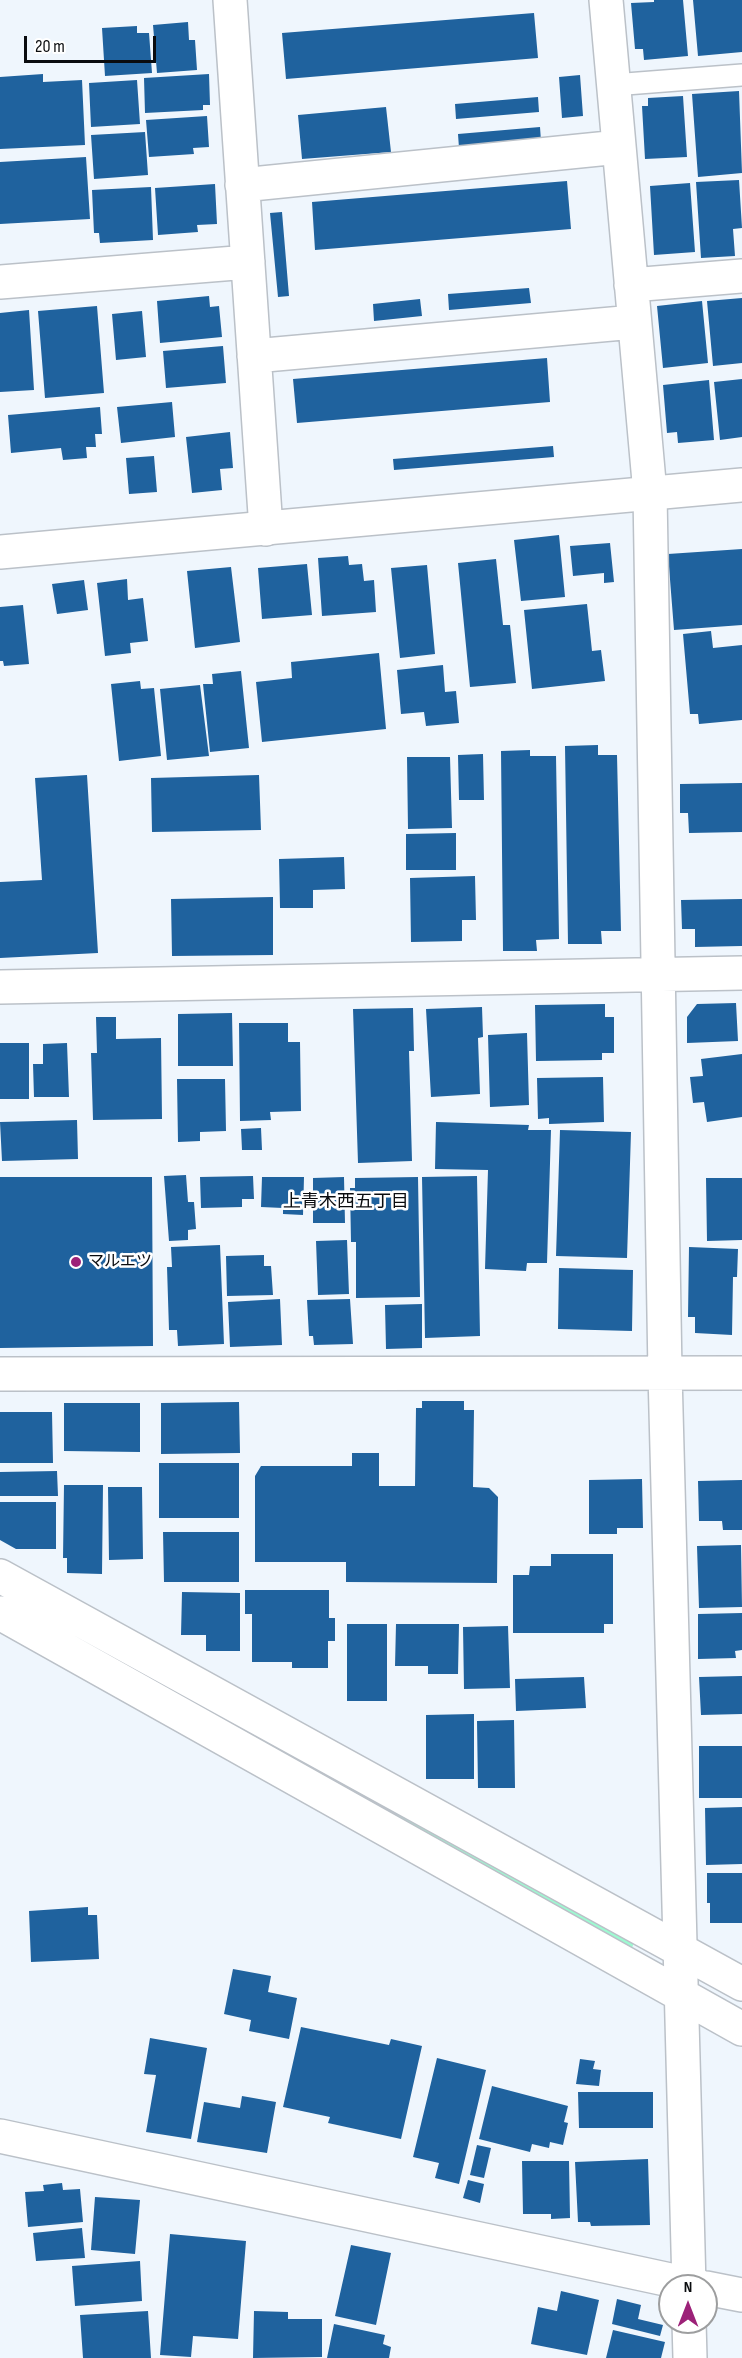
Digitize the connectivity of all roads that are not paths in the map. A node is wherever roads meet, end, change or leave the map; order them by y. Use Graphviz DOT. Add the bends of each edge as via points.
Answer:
graph roads {
  1 [pos="230,0"];
  2 [pos="606,0"];
  3 [pos="742,75"];
  4 [pos="613,85"];
  5 [pos="619,147"];
  6 [pos="242,185"];
  7 [pos="248,262"];
  8 [pos="742,276"];
  9 [pos="0,282"];
  10 [pos="631,285"];
  11 [pos="634,322"];
  12 [pos="254,356"];
  13 [pos="742,485"];
  14 [pos="650,493"];
  15 [pos="266,529"];
  16 [pos="0,552"];
  17 [pos="742,973"];
  18 [pos="656,974"];
  19 [pos="0,987"];
  20 [pos="665,1373"];
  21 [pos="742,1373"];
  22 [pos="0,1374"];
  23 [pos="0,1576"];
  24 [pos="0,1613"];
  25 [pos="678,1950"];
  26 [pos="742,1984"];
  27 [pos="680,1993"];
  28 [pos="742,2029"];
  29 [pos="0,2136"];
  30 [pos="694,2274"];
  31 [pos="658,2278"];
  32 [pos="718,2290"];
  33 [pos="742,2295"];
  34 [pos="689,2334"];
  35 [pos="690,2358"];
  1 -- 6 [label="street"];
  2 -- 4 [label="street"];
  3 -- 4 [label="lane"];
  4 -- 5 [label="street"];
  5 -- 6 [label="street"];
  5 -- 10 [label="street"];
  6 -- 7 [label="street"];
  7 -- 9 [label="street"];
  7 -- 12 [label="street"];
  8 -- 10 [label="street"];
  10 -- 11 [label="street"];
  11 -- 12 [label="street"];
  11 -- 14 [label="street"];
  12 -- 15 [label="street"];
  13 -- 14 [label="street"];
  14 -- 15 [label="street"];
  14 -- 18 [label="street"];
  15 -- 16 [label="street"];
  17 -- 18 [label="street"];
  18 -- 19 [label="street"];
  18 -- 20 [label="street"];
  20 -- 21 [label="street"];
  20 -- 22 [label="street"];
  20 -- 25 [label="street"];
  23 -- 25 [label="street"];
  24 -- 27 [label="street"];
  25 -- 26 [label="street"];
  25 -- 27 [label="street"];
  27 -- 28 [label="street"];
  27 -- 30 [label="street"];
  29 -- 31 [label="street"];
  32 -- 33 [label="street"];
  34 -- 35 [label="street"];
}
